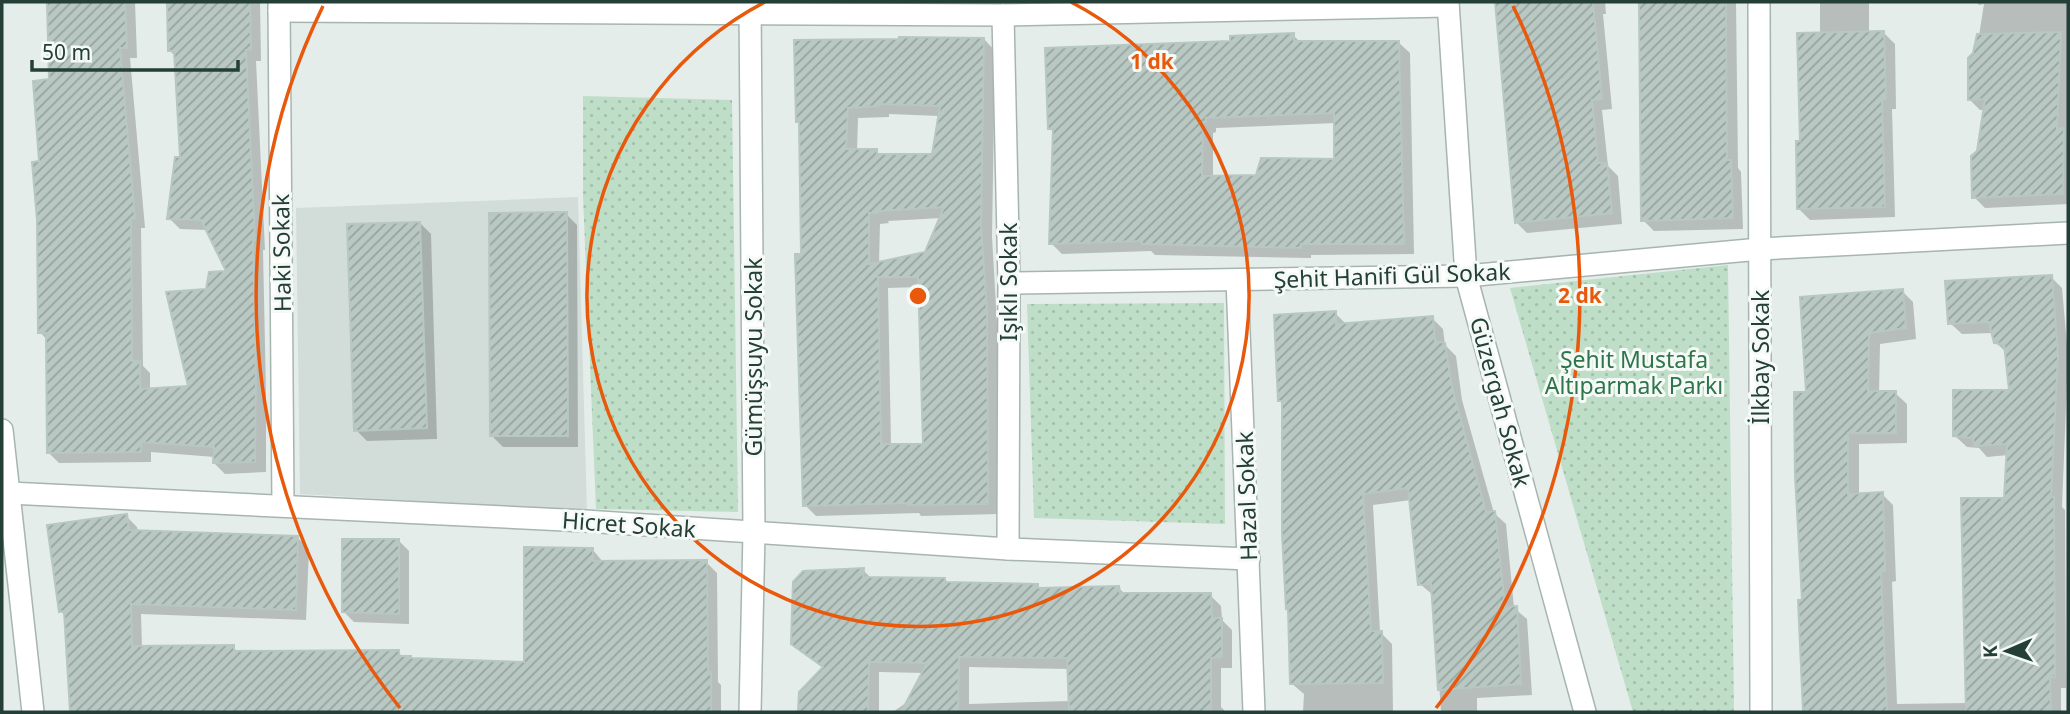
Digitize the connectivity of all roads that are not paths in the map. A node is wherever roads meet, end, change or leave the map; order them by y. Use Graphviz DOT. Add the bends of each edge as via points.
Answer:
graph roads {
  1 [pos="1759,2"];
  2 [pos="1448,4"];
  3 [pos="279,6"];
  4 [pos="750,7"];
  5 [pos="1003,15"];
  6 [pos="2068,233"];
  7 [pos="1760,249"];
  8 [pos="1466,276"];
  9 [pos="1237,281"];
  10 [pos="1009,283"];
  11 [pos="2,430"];
  12 [pos="9,493"];
  13 [pos="284,505"];
  14 [pos="754,533"];
  15 [pos="1008,549"];
  16 [pos="1249,559"];
  17 [pos="33,712"];
  18 [pos="750,712"];
  19 [pos="1254,712"];
  20 [pos="1585,712"];
  21 [pos="1761,712"];
  1 -- 7 [label="street, İlkbay Sokak"];
  2 -- 5 [label="street"];
  2 -- 8 [label="street, Güzergah Sokak"];
  3 -- 4 [label="street"];
  3 -- 13 [label="street, Haki Sokak"];
  4 -- 5 [label="street"];
  4 -- 14 [label="street, Gümüşsuyu Sokak"];
  5 -- 10 [label="street, Işıklı Sokak"];
  6 -- 7 [label="street, Şehit Hanifi Gül Sokak"];
  7 -- 8 [label="street, Şehit Hanifi Gül Sokak"];
  7 -- 21 [label="street, İlkbay Sokak"];
  8 -- 9 [label="street, Şehit Hanifi Gül Sokak"];
  8 -- 20 [label="street, Güzergah Sokak"];
  9 -- 10 [label="street, Şehit Hanifi Gül Sokak"];
  9 -- 16 [label="street, Hazal Sokak"];
  10 -- 15 [label="street, Işıklı Sokak"];
  11 -- 12 [label="street"];
  12 -- 13 [label="street, Hicret Sokak"];
  12 -- 17 [label="street"];
  13 -- 14 [label="street, Hicret Sokak"];
  14 -- 15 [label="street, Hicret Sokak"];
  14 -- 18 [label="street, Gümüşsuyu Sokak"];
  15 -- 16 [label="street, Hicret Sokak"];
  16 -- 19 [label="street, Hazal Sokak"];
}
